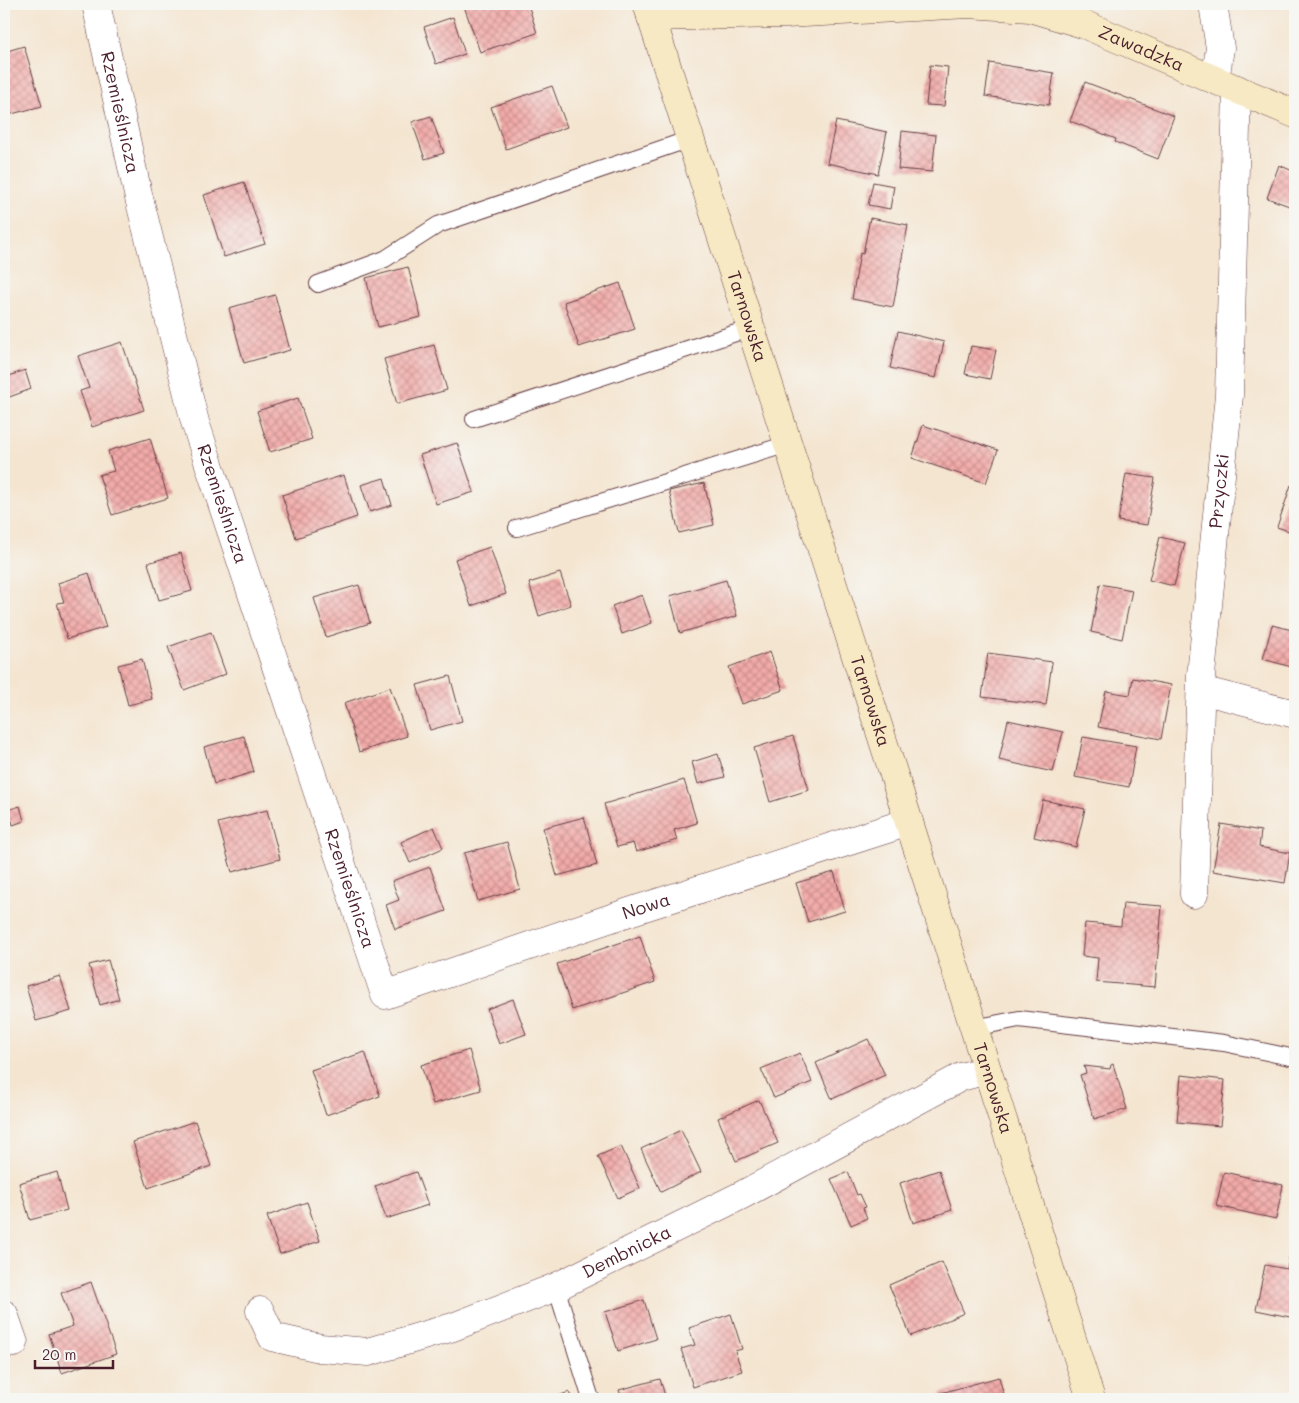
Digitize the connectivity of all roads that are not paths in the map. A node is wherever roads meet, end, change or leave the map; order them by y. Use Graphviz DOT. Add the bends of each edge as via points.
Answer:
graph roads {
  1 [pos="96,4"];
  2 [pos="1214,4"];
  3 [pos="649,11"];
  4 [pos="1226,84"];
  5 [pos="1295,114"];
  6 [pos="690,139"];
  7 [pos="318,284"];
  8 [pos="751,328"];
  9 [pos="474,419"];
  10 [pos="788,444"];
  11 [pos="517,528"];
  12 [pos="1201,690"];
  13 [pos="1295,714"];
  14 [pos="909,822"];
  15 [pos="1194,894"];
  16 [pos="385,995"];
  17 [pos="974,1028"];
  18 [pos="1295,1058"];
  19 [pos="987,1070"];
  20 [pos="556,1286"];
  21 [pos="260,1311"];
  22 [pos="4,1314"];
  23 [pos="14,1342"];
  24 [pos="591,1399"];
  25 [pos="1092,1399"];
  1 -- 16 [label="street, Rzemieślnicza" via="138,194 196,422"];
  2 -- 4 [label="street, Przyczki"];
  3 -- 4 [label="main road, Zawadzka" via="700,18 968,4 1030,8 1083,24"];
  3 -- 6 [label="main road, Tarnowska"];
  4 -- 5 [label="main road, Zawadzka"];
  4 -- 12 [label="street, Przyczki" via="1229,395"];
  6 -- 7 [label="lane" via="438,225 385,259"];
  6 -- 8 [label="main road, Tarnowska"];
  8 -- 9 [label="lane"];
  8 -- 10 [label="main road, Tarnowska"];
  10 -- 11 [label="lane"];
  10 -- 14 [label="main road, Tarnowska"];
  12 -- 13 [label="street"];
  12 -- 15 [label="street, Przyczki"];
  14 -- 16 [label="street, Nowa"];
  14 -- 17 [label="main road, Tarnowska"];
  17 -- 18 [label="lane" via="1020,1019 1224,1043"];
  17 -- 19 [label="main road, Tarnowska"];
  19 -- 20 [label="street, Dembnicka" via="961,1077 742,1195"];
  19 -- 25 [label="main road, Tarnowska"];
  20 -- 21 [label="street, Dembnicka" via="453,1327 368,1352 320,1348 272,1337"];
  20 -- 24 [label="lane"];
  22 -- 23 [label="street"];
}
